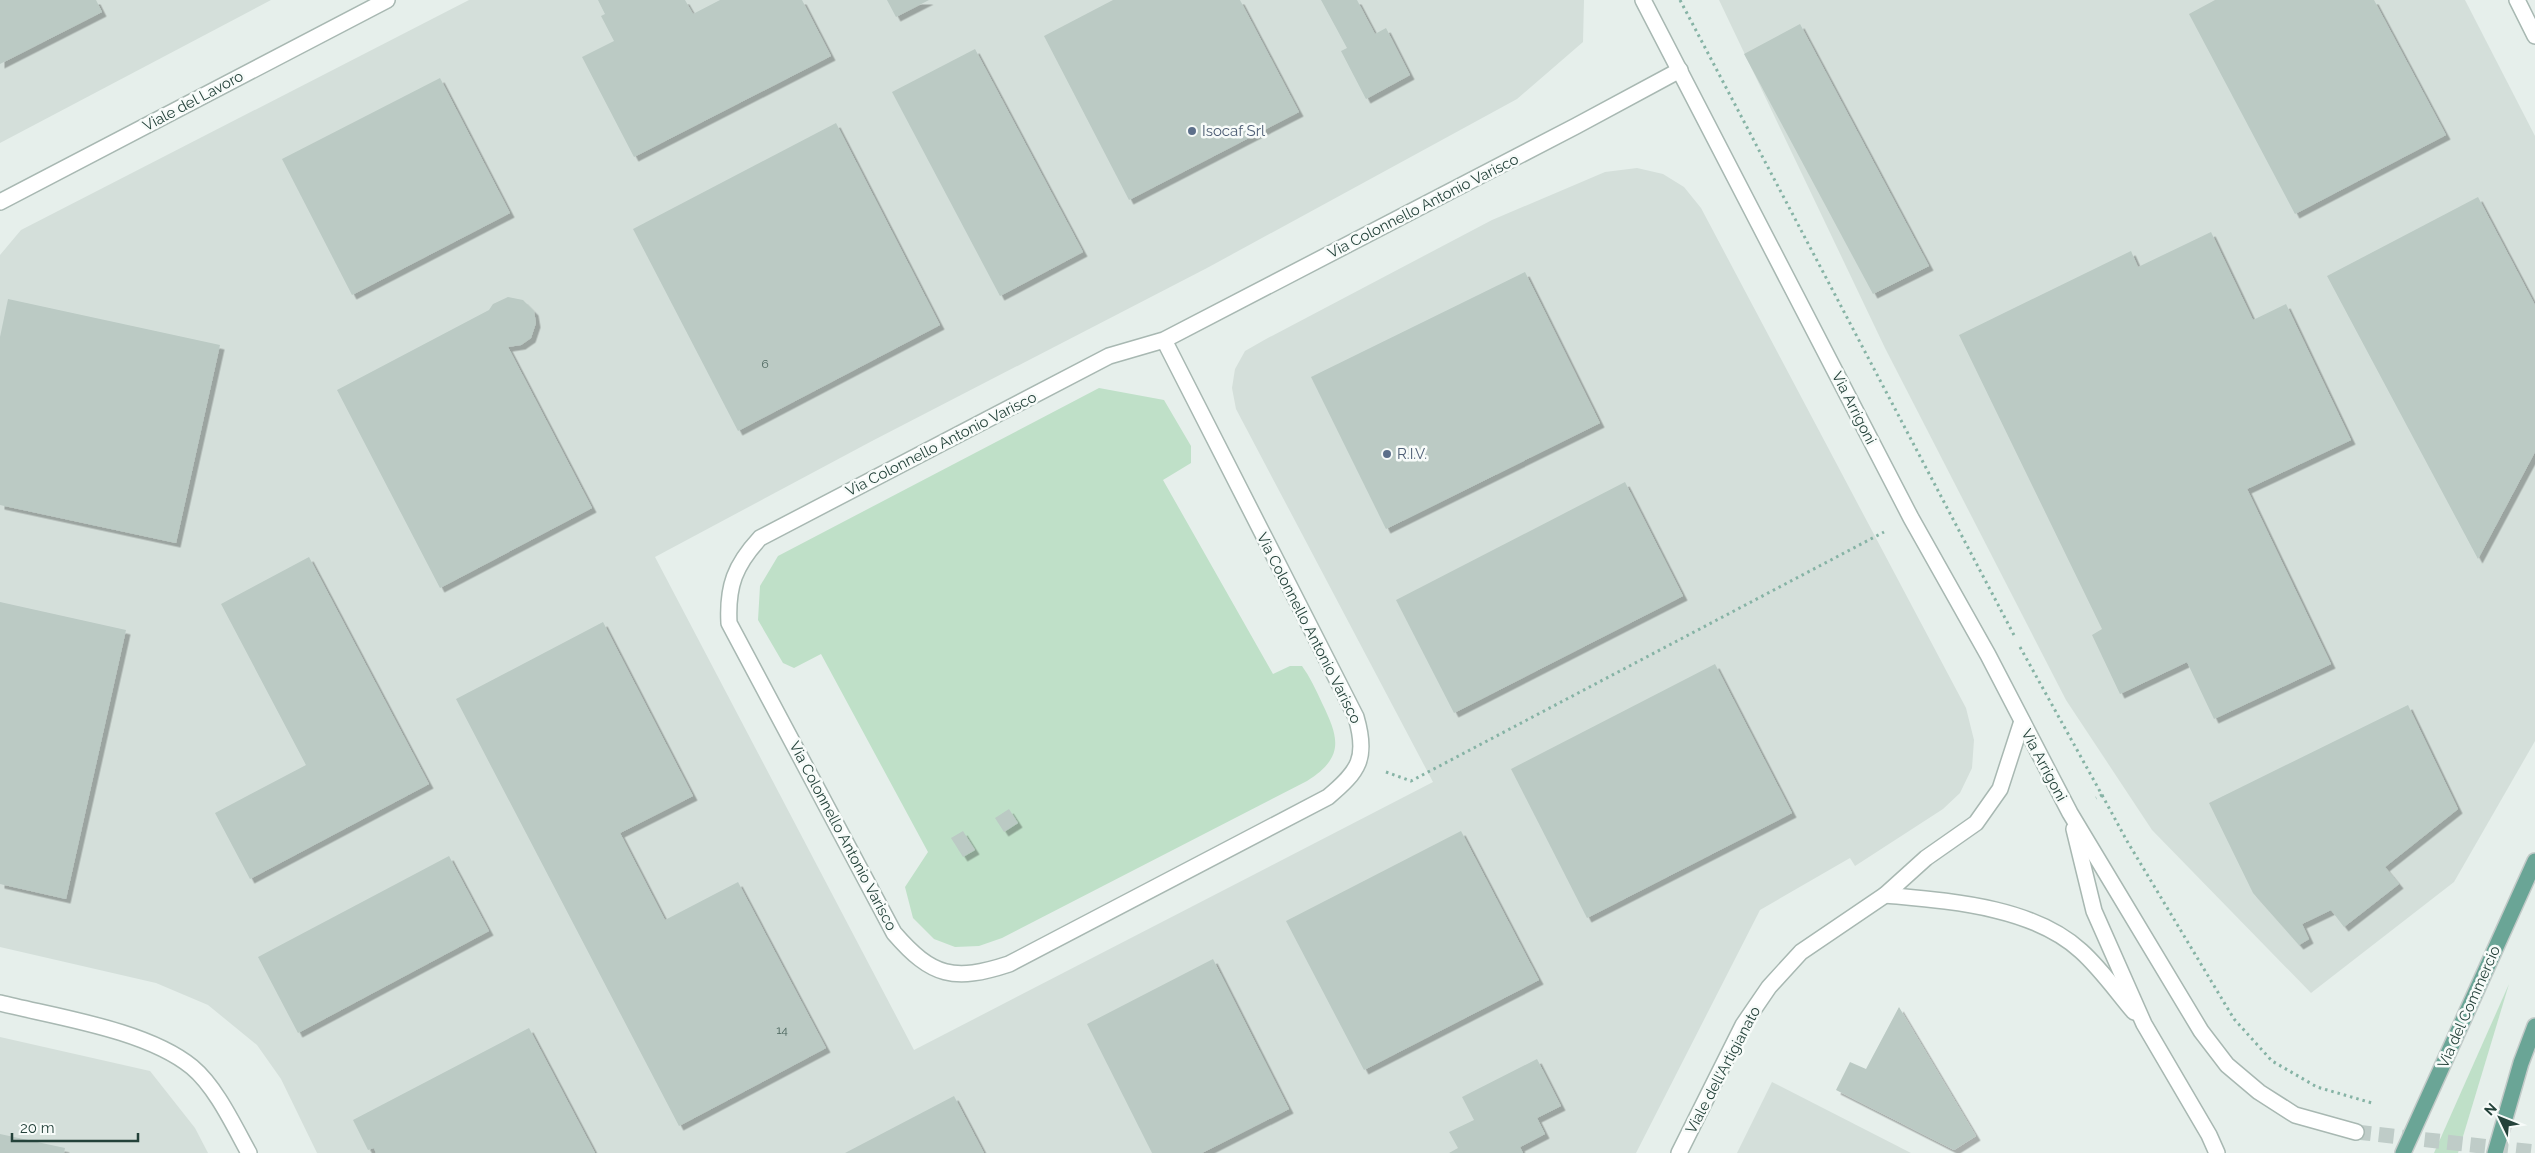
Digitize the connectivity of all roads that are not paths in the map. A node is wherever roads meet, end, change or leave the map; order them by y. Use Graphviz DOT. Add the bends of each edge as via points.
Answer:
graph roads {
  1 [pos="387,0"];
  2 [pos="1643,0"];
  3 [pos="2516,0"];
  4 [pos="2535,36"];
  5 [pos="1680,70"];
  6 [pos="0,202"];
  7 [pos="1164,340"];
  8 [pos="2022,721"];
  9 [pos="2070,813"];
  10 [pos="2535,861"];
  11 [pos="1885,895"];
  12 [pos="0,1003"];
  13 [pos="2144,1024"];
  14 [pos="2535,1026"];
  15 [pos="2356,1132"];
  16 [pos="249,1153"];
  17 [pos="1680,1153"];
  18 [pos="2218,1153"];
  19 [pos="2402,1153"];
  20 [pos="2495,1153"];
  1 -- 6 [label="street, Viale del Lavoro"];
  2 -- 5 [label="street, Via Arrigoni"];
  3 -- 4 [label="street"];
  5 -- 7 [label="street, Via Colonnello Antonio Varisco"];
  5 -- 8 [label="street, Via Arrigoni" via="1911,518"];
  7 -- 7 [label="street, Via Colonnello Antonio Varisco" via="1109,356 760,538 743,557 734,577 728,599 729,622 894,933 914,956 936,970 966,974 1010,964 1328,797 1348,780 1359,763 1363,740 1356,718"];
  8 -- 9 [label="street, Via Arrigoni"];
  8 -- 11 [label="street, Viale dell'Artigianato" via="2000,789 1976,823 1926,858"];
  9 -- 13 [label="street, Via Arrigoni" via="2094,911"];
  9 -- 15 [label="street, Via Arrigoni" via="2201,1031 2226,1065 2295,1115"];
  10 -- 19 [label="main road, Via del Commercio"];
  11 -- 13 [label="street" via="1989,908 2044,927 2081,951"];
  11 -- 17 [label="street, Viale dell'Artigianato" via="1801,952 1769,987 1743,1025"];
  12 -- 16 [label="street" via="114,1031 160,1047 192,1067 223,1106"];
  13 -- 18 [label="street, Via Arrigoni"];
  14 -- 20 [label="main road"];
}
